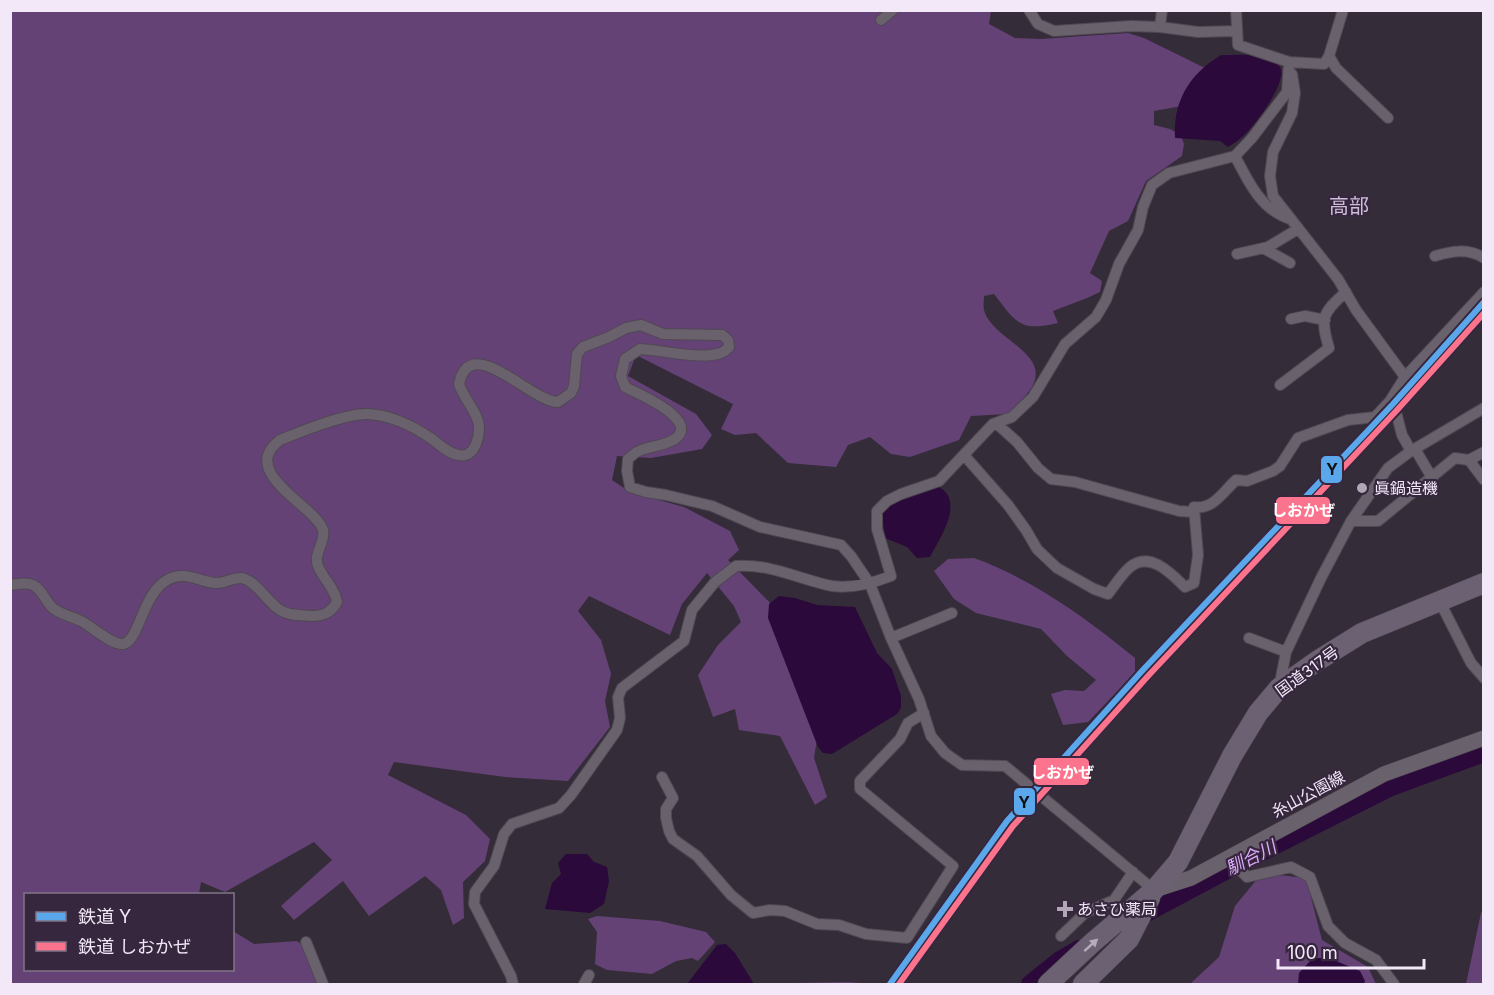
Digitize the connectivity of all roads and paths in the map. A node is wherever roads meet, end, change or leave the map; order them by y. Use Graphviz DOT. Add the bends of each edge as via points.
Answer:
graph roads {
  1 [pos="893,10"];
  2 [pos="1029,10"];
  3 [pos="1162,10"];
  4 [pos="1236,10"];
  5 [pos="1343,10"];
  6 [pos="881,20"];
  7 [pos="1160,27"];
  8 [pos="1237,31"];
  9 [pos="1329,56"];
  10 [pos="1289,62"];
  11 [pos="1388,118"];
  12 [pos="1235,156"];
  13 [pos="1290,220"];
  14 [pos="1298,230"];
  15 [pos="1263,248"];
  16 [pos="1237,254"];
  17 [pos="1435,256"];
  18 [pos="1484,258"];
  19 [pos="1290,263"];
  20 [pos="1346,292"];
  21 [pos="1484,292"];
  22 [pos="1292,319"];
  23 [pos="1325,320"];
  24 [pos="1405,377"];
  25 [pos="1280,385"];
  26 [pos="1390,400"];
  27 [pos="1484,408"];
  28 [pos="996,423"];
  29 [pos="1413,450"];
  30 [pos="1484,452"];
  31 [pos="964,454"];
  32 [pos="1469,460"];
  33 [pos="1431,476"];
  34 [pos="1484,480"];
  35 [pos="1193,512"];
  36 [pos="1352,521"];
  37 [pos="1484,583"];
  38 [pos="870,584"];
  39 [pos="10,585"];
  40 [pos="1439,600"];
  41 [pos="952,612"];
  42 [pos="891,638"];
  43 [pos="1249,638"];
  44 [pos="1286,652"];
  45 [pos="1484,678"];
  46 [pos="1279,688"];
  47 [pos="924,713"];
  48 [pos="1484,738"];
  49 [pos="662,777"];
  50 [pos="1229,858"];
  51 [pos="1133,872"];
  52 [pos="1154,890"];
  53 [pos="1061,936"];
  54 [pos="306,942"];
  55 [pos="323,984"];
  56 [pos="513,984"];
  57 [pos="1048,984"];
  58 [pos="1083,984"];
  59 [pos="1394,984"];
  1 -- 6 [label="street"];
  2 -- 7 [label="street" via="1038,24 1054,31"];
  3 -- 7 [label="street"];
  4 -- 8 [label="street"];
  5 -- 9 [label="street"];
  7 -- 8 [label="street" via="1198,32"];
  8 -- 10 [label="street" via="1238,45"];
  9 -- 10 [label="street" via="1324,64"];
  9 -- 11 [label="street" via="1336,68"];
  10 -- 12 [label="street" via="1287,92"];
  10 -- 13 [label="street" via="1295,93 1292,112 1273,152 1270,176 1273,196"];
  12 -- 13 [label="street" via="1256,194 1278,216"];
  12 -- 28 [label="street" via="1169,173 1152,185 1138,230 1096,317 1065,344 1034,397 1012,417"];
  13 -- 14 [label="street"];
  14 -- 15 [label="street"];
  14 -- 20 [label="street"];
  15 -- 16 [label="street"];
  15 -- 19 [label="street"];
  17 -- 18 [label="street" via="1451,251"];
  20 -- 23 [label="street" via="1328,307"];
  20 -- 24 [label="street"];
  21 -- 24 [label="street"];
  22 -- 23 [label="street" via="1305,316"];
  23 -- 25 [label="street" via="1329,348"];
  24 -- 26 [label="street"];
  26 -- 29 [label="street" via="1402,435"];
  26 -- 35 [label="street" via="1375,417 1348,420 1298,438 1273,471 1247,481 1236,480 1214,503 1194,507"];
  27 -- 29 [label="street"];
  28 -- 31 [label="street"];
  28 -- 35 [label="street" via="1051,479"];
  29 -- 33 [label="street"];
  29 -- 36 [label="street" via="1388,468"];
  30 -- 32 [label="street"];
  31 -- 35 [label="street" via="1008,506 1037,549 1058,568 1108,594 1139,562 1158,563 1185,586 1194,583 1198,555"];
  31 -- 38 [label="street" via="939,481 886,501 878,511 877,529 891,576"];
  32 -- 33 [label="street" via="1455,458"];
  32 -- 34 [label="street"];
  33 -- 36 [label="street" via="1378,521"];
  36 -- 44 [label="street"];
  37 -- 40 [label="highway, 国道317号"];
  38 -- 39 [label="street" via="841,544 760,527 712,506 630,487 628,459 639,451 675,439 681,425 669,411 625,387 621,376 625,359 640,349 703,355 718,354 729,347 722,335 663,334 634,325 583,347 577,354 571,393 558,402 542,399 496,369 475,365 466,369 459,384 479,428 473,451 466,456 450,452 396,419 366,414 292,435 272,446 267,462 271,470 283,489 323,530 316,557 337,602 326,614 281,611 241,578 215,583 177,576 151,594 136,632 123,644 56,611 32,584"];
  38 -- 42 [label="street"];
  38 -- 56 [label="street" via="834,586 744,565 736,566 715,582 692,610 684,641 622,688 617,730 572,795 559,808 512,824 504,834 494,866 475,892 474,904"];
  40 -- 45 [label="street" via="1471,663"];
  40 -- 46 [label="highway, 国道317号" via="1362,633"];
  41 -- 42 [label="street"];
  42 -- 47 [label="street"];
  43 -- 44 [label="street"];
  44 -- 46 [label="street"];
  46 -- 52 [label="highway, 国道317号" via="1258,713 1232,756 1178,862"];
  47 -- 49 [label="street" via="908,723 900,739 860,781 860,789 953,866 907,938 818,924 785,911 753,913 731,896 697,856 673,839 666,818 673,798"];
  47 -- 51 [label="street" via="931,736 945,753 962,765 1005,766"];
  48 -- 50 [label="main road, 糸山公園線" via="1384,774"];
  50 -- 52 [label="main road, 糸山公園線" via="1191,878"];
  50 -- 59 [label="street" via="1247,877 1291,867 1310,877 1328,926 1345,943 1376,960"];
  51 -- 52 [label="street"];
  51 -- 53 [label="street" via="1114,900 1085,913"];
  57 -- 52 [label="highway, 国道317号, one-way"];
  52 -- 58 [label="highway, 国道317号" via="1129,939"];
  54 -- 55 [label="street"];
}
